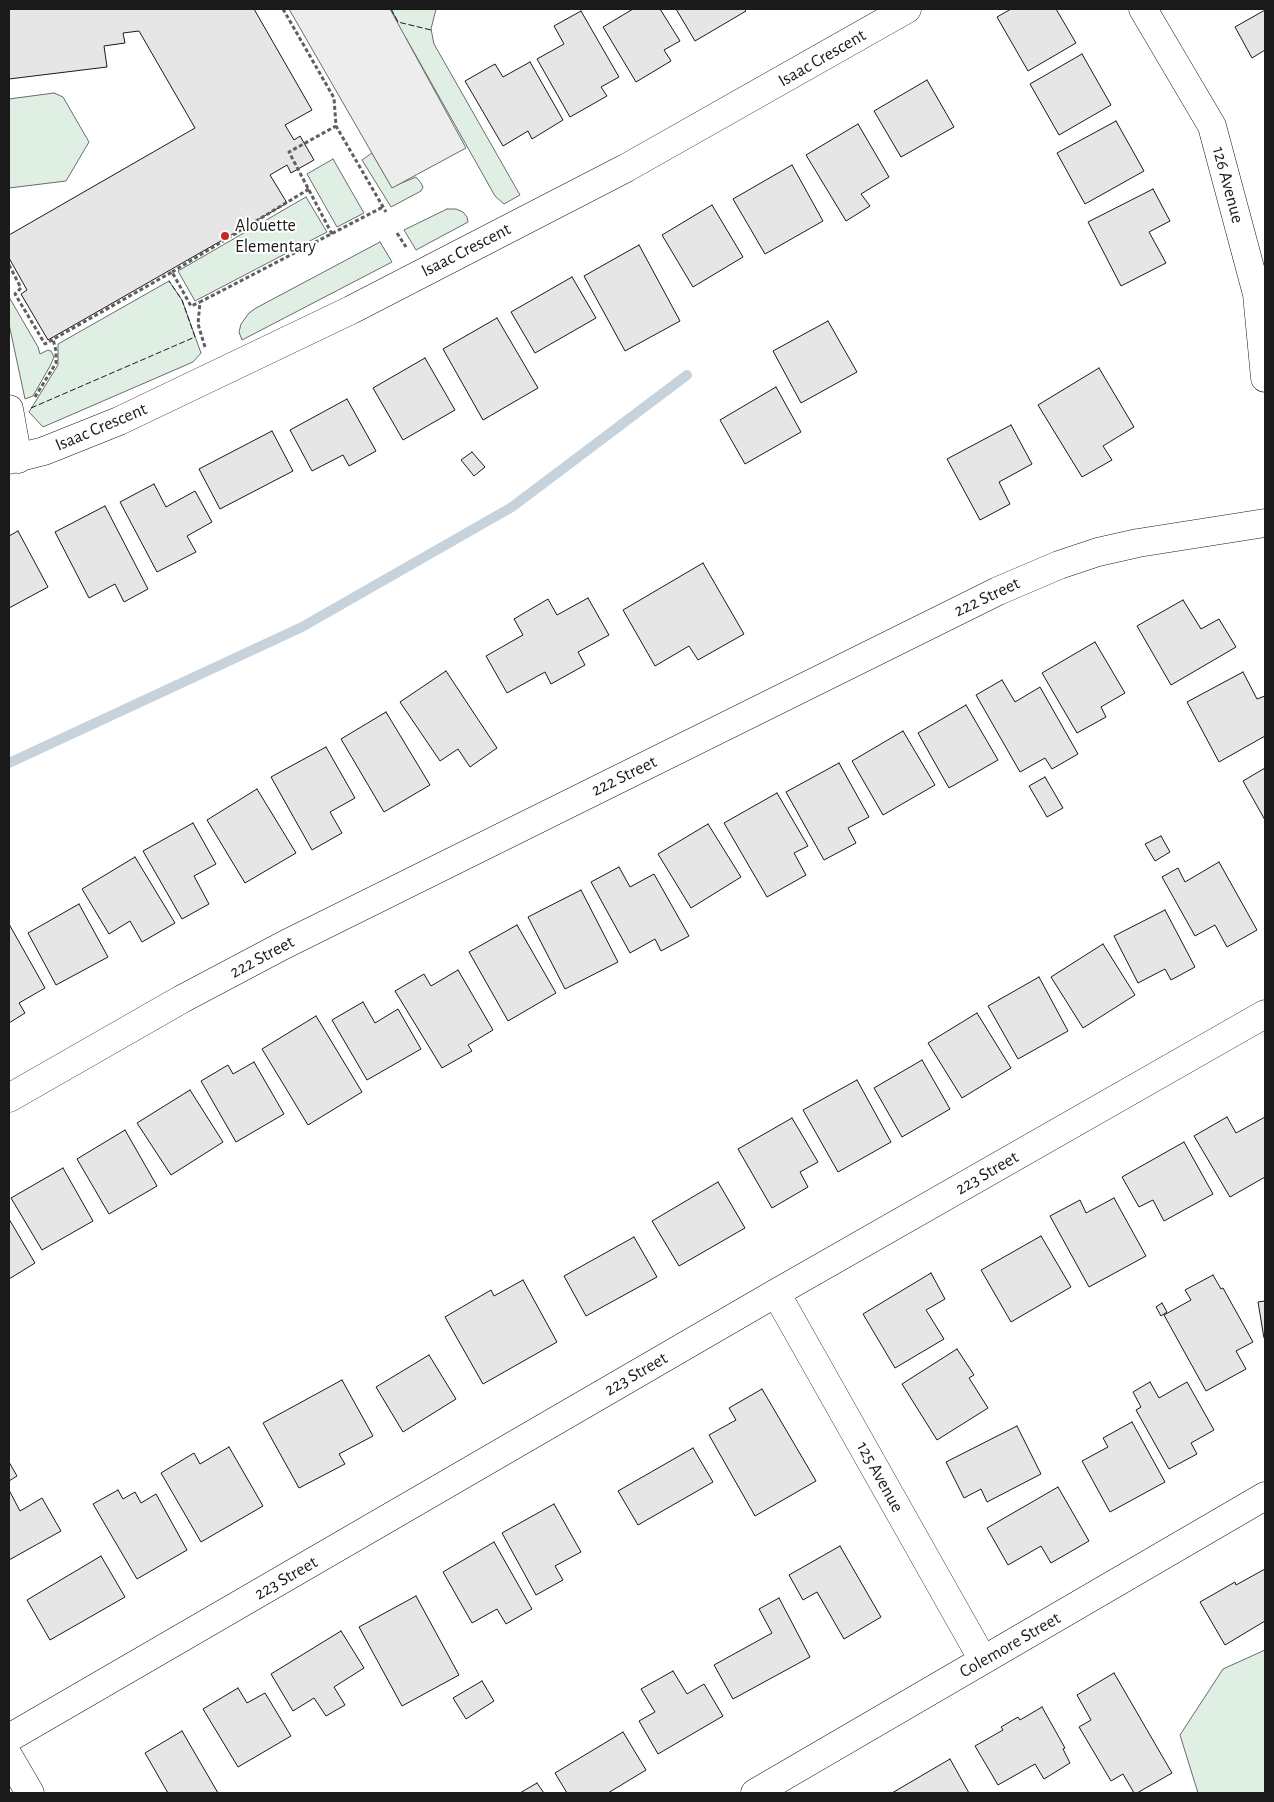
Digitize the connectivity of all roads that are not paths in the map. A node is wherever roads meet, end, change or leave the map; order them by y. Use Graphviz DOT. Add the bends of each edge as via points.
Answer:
graph roads {
  1 [pos="907,9"];
  2 [pos="1143,9"];
  3 [pos="1265,378"];
  4 [pos="20,405"];
  5 [pos="14,460"];
  6 [pos="1265,523"];
  7 [pos="1265,1014"];
  8 [pos="9,1098"];
  9 [pos="776,1293"];
  10 [pos="1265,1496"];
  11 [pos="983,1660"];
  12 [pos="9,1738"];
  13 [pos="9,1757"];
  14 [pos="30,1793"];
  15 [pos="755,1793"];
  1 -- 5 [label="street, Isaac Crescent" via="626,168 351,310 119,421"];
  2 -- 3 [label="street, 126 Avenue" via="1212,126 1257,294"];
  4 -- 5 [label="street"];
  6 -- 8 [label="street, 222 Street" via="1098,552 998,591 284,945"];
  7 -- 9 [label="street, 223 Street"];
  9 -- 11 [label="street, 125 Avenue"];
  9 -- 12 [label="street, 223 Street"];
  10 -- 11 [label="street, Colemore Street"];
  11 -- 15 [label="street, Colemore Street"];
  13 -- 14 [label="street"];
}
